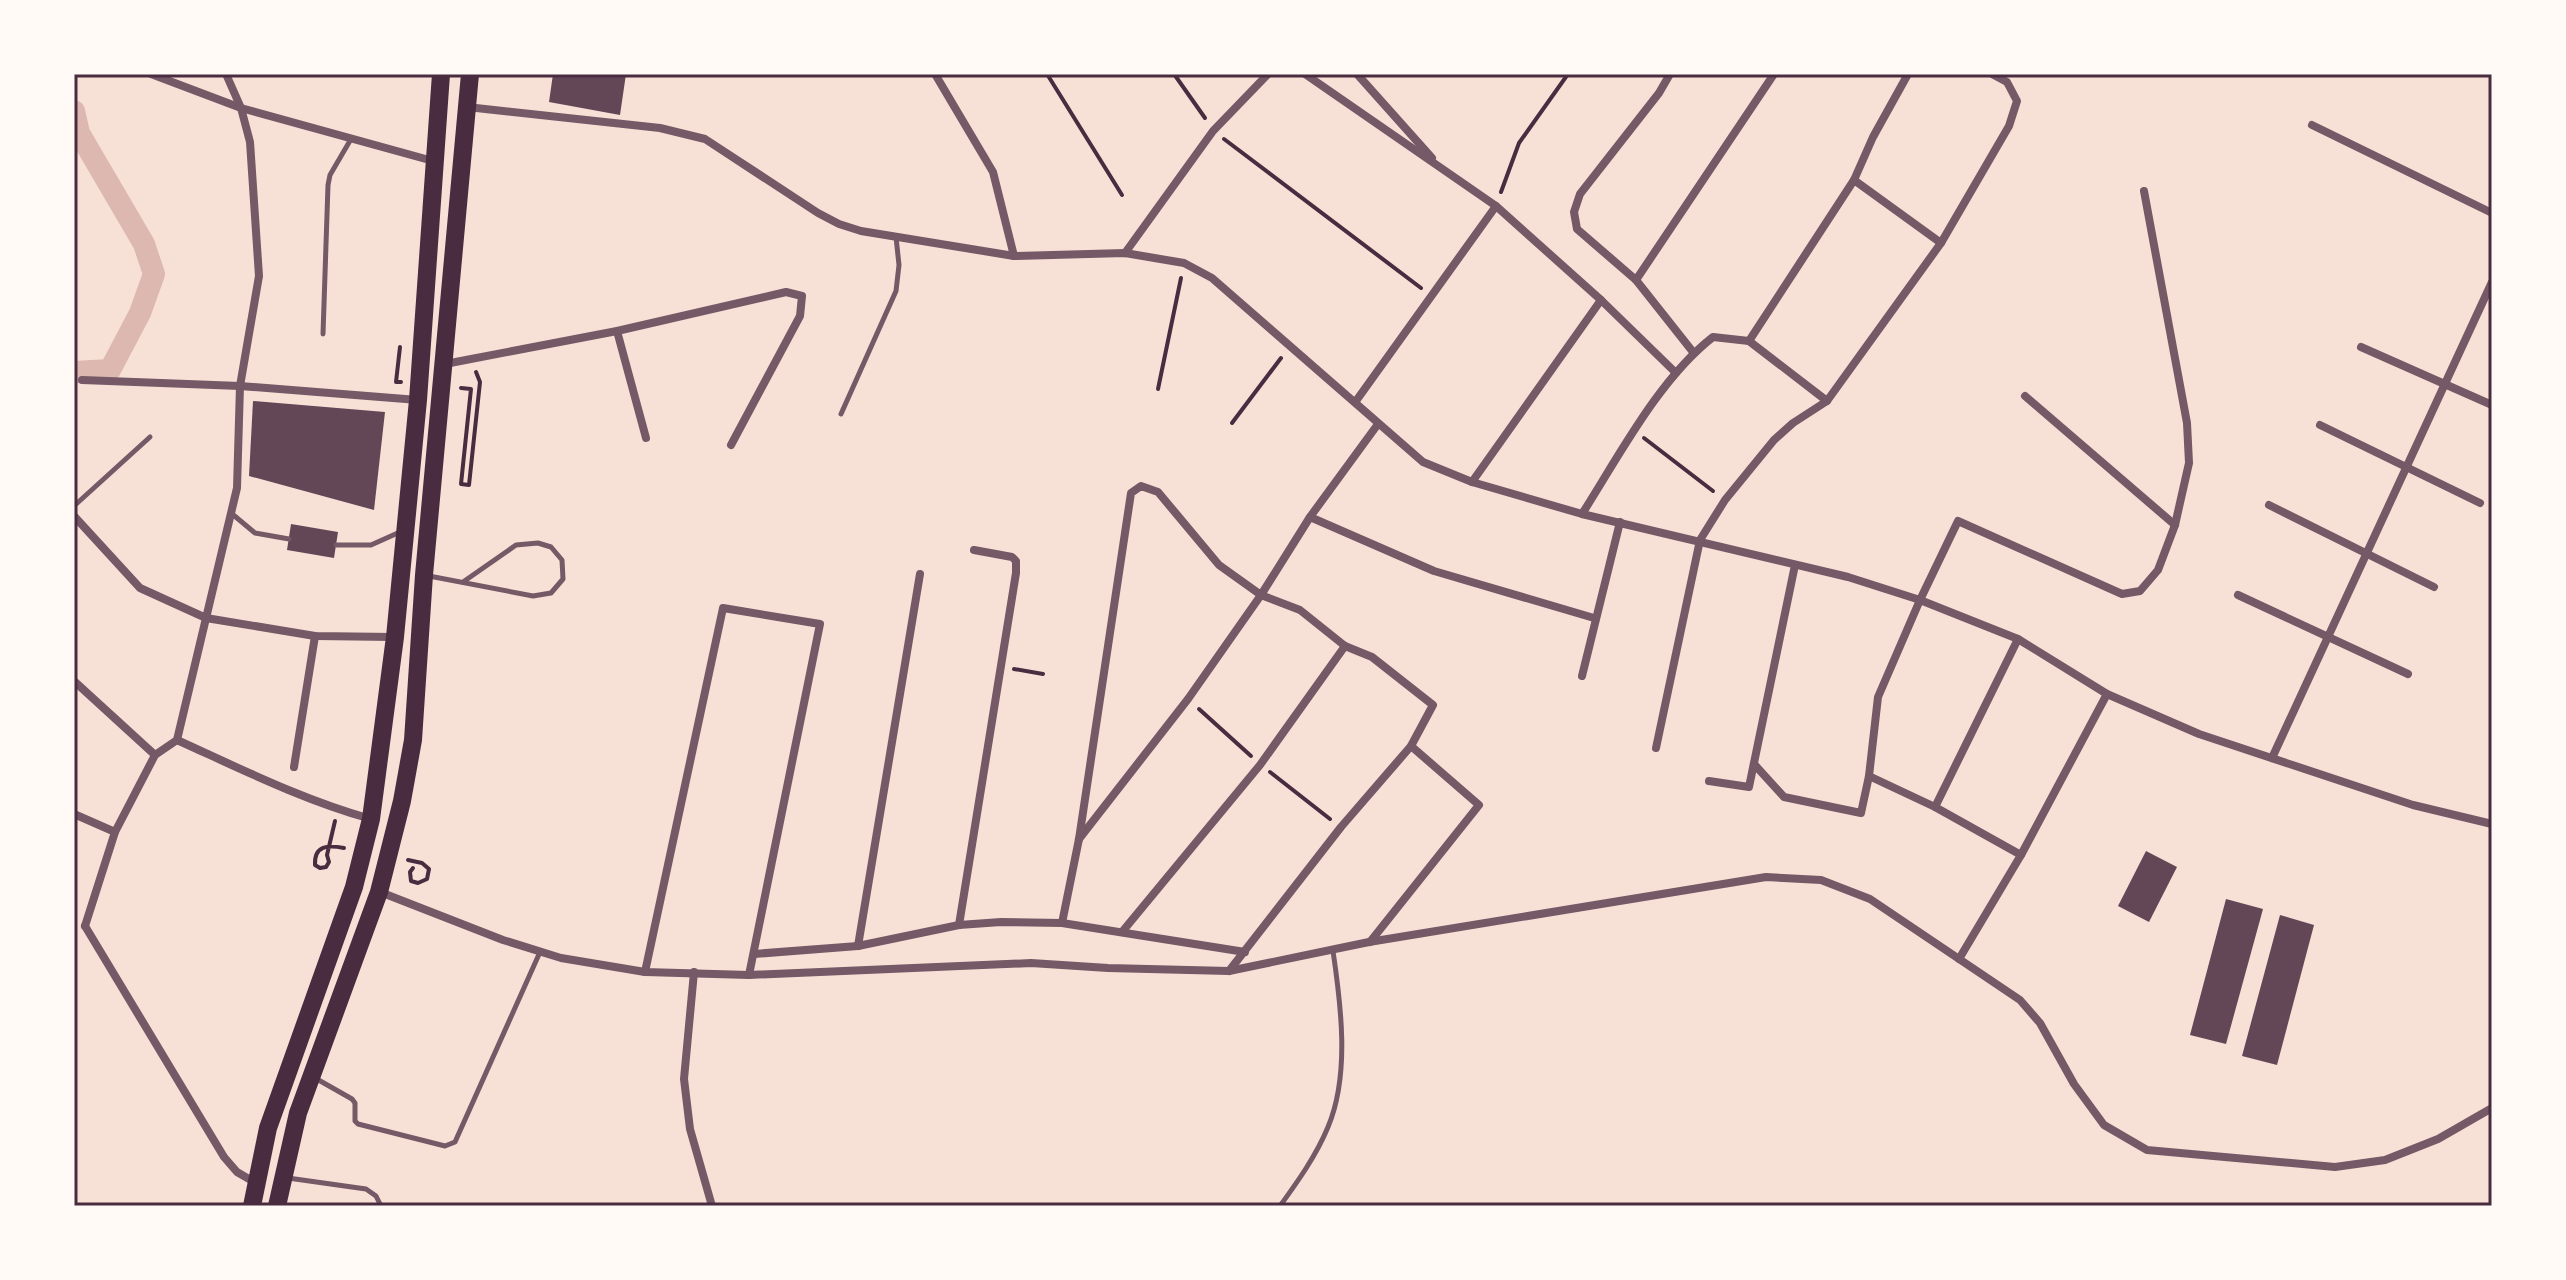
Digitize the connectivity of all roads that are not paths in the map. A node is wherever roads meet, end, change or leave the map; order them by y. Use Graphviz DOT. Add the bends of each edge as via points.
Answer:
graph roads {
  1 [pos="151,74"];
  2 [pos="226,74"];
  3 [pos="441,74"];
  4 [pos="470,74"];
  5 [pos="935,74"];
  6 [pos="1268,74"];
  7 [pos="1305,74"];
  8 [pos="1357,74"];
  9 [pos="1670,74"];
  10 [pos="1774,74"];
  11 [pos="1908,74"];
  12 [pos="1992,74"];
  13 [pos="467,107"];
  14 [pos="241,108"];
  15 [pos="2312,125"];
  16 [pos="351,139"];
  17 [pos="433,161"];
  18 [pos="1443,171"];
  19 [pos="1854,180"];
  20 [pos="2144,191"];
  21 [pos="1496,206"];
  22 [pos="2492,213"];
  23 [pos="896,237"];
  24 [pos="1941,243"];
  25 [pos="1125,253"];
  26 [pos="1014,256"];
  27 [pos="1636,280"];
  28 [pos="2492,282"];
  29 [pos="1601,300"];
  30 [pos="617,331"];
  31 [pos="323,334"];
  32 [pos="1749,341"];
  33 [pos="2361,347"];
  34 [pos="1693,352"];
  35 [pos="445,364"];
  36 [pos="1676,373"];
  37 [pos="82,380"];
  38 [pos="2446,385"];
  39 [pos="240,386"];
  40 [pos="2025,396"];
  41 [pos="418,400"];
  42 [pos="1356,401"];
  43 [pos="1827,401"];
  44 [pos="2492,405"];
  45 [pos="841,414"];
  46 [pos="1378,424"];
  47 [pos="2320,425"];
  48 [pos="150,437"];
  49 [pos="646,438"];
  50 [pos="731,445"];
  51 [pos="2408,466"];
  52 [pos="1472,482"];
  53 [pos="2480,503"];
  54 [pos="2269,505"];
  55 [pos="74,506"];
  56 [pos="231,513"];
  57 [pos="1582,514"];
  58 [pos="74,516"];
  59 [pos="1310,517"];
  60 [pos="1620,522"];
  61 [pos="2175,525"];
  62 [pos="405,530"];
  63 [pos="289,539"];
  64 [pos="1700,540"];
  65 [pos="336,545"];
  66 [pos="974,550"];
  67 [pos="2367,554"];
  68 [pos="1795,565"];
  69 [pos="920,574"];
  70 [pos="424,575"];
  71 [pos="463,582"];
  72 [pos="2434,587"];
  73 [pos="1261,595"];
  74 [pos="2238,595"];
  75 [pos="1920,600"];
  76 [pos="206,618"];
  77 [pos="1594,618"];
  78 [pos="315,636"];
  79 [pos="395,637"];
  80 [pos="2328,638"];
  81 [pos="2018,639"];
  82 [pos="1345,646"];
  83 [pos="2408,674"];
  84 [pos="1582,676"];
  85 [pos="74,681"];
  86 [pos="2107,694"];
  87 [pos="177,740"];
  88 [pos="1411,746"];
  89 [pos="1656,748"];
  90 [pos="155,755"];
  91 [pos="2272,758"];
  92 [pos="1754,764"];
  93 [pos="294,767"];
  94 [pos="1869,776"];
  95 [pos="1709,781"];
  96 [pos="1935,807"];
  97 [pos="74,814"];
  98 [pos="371,819"];
  99 [pos="2492,824"];
  100 [pos="115,832"];
  101 [pos="1079,839"];
  102 [pos="2021,855"];
  103 [pos="379,892"];
  104 [pos="1062,923"];
  105 [pos="959,925"];
  106 [pos="85,926"];
  107 [pos="74,929"];
  108 [pos="1122,932"];
  109 [pos="1369,942"];
  110 [pos="858,946"];
  111 [pos="1333,951"];
  112 [pos="540,952"];
  113 [pos="1245,952"];
  114 [pos="754,954"];
  115 [pos="1959,959"];
  116 [pos="1229,971"];
  117 [pos="645,972"];
  118 [pos="694,972"];
  119 [pos="749,975"];
  120 [pos="311,1076"];
  121 [pos="2492,1108"];
  122 [pos="283,1177"];
  123 [pos="257,1183"];
  124 [pos="252,1206"];
  125 [pos="277,1206"];
  126 [pos="381,1206"];
  127 [pos="712,1206"];
  128 [pos="1280,1206"];
  1 -- 14 [label="street"];
  2 -- 14 [label="street"];
  3 -- 17 [label="highway"];
  4 -- 13 [label="highway"];
  5 -- 26 [label="street" via="993,172"];
  6 -- 25 [label="street" via="1213,131"];
  7 -- 18 [label="street"];
  8 -- 18 [label="street"];
  9 -- 27 [label="street" via="1580,194 1574,212 1577,229"];
  10 -- 27 [label="street"];
  11 -- 19 [label="street"];
  12 -- 24 [label="street" via="2007,82 2017,101 2009,126"];
  13 -- 23 [label="street" via="660,128 705,139 828,219"];
  13 -- 35 [label="highway"];
  14 -- 16 [label="street"];
  14 -- 39 [label="street" via="250,142 259,276"];
  15 -- 22 [label="street"];
  16 -- 17 [label="street"];
  16 -- 31 [label="lane" via="328,185"];
  17 -- 41 [label="highway"];
  18 -- 21 [label="street"];
  19 -- 24 [label="street"];
  19 -- 32 [label="street"];
  20 -- 61 [label="street" via="2187,423 2189,463"];
  21 -- 29 [label="street"];
  21 -- 42 [label="street"];
  23 -- 26 [label="street"];
  23 -- 45 [label="lane" via="896,291"];
  24 -- 43 [label="street"];
  25 -- 26 [label="street"];
  25 -- 42 [label="street" via="1184,263 1212,278"];
  27 -- 34 [label="street"];
  28 -- 38 [label="street"];
  29 -- 36 [label="street"];
  29 -- 52 [label="street"];
  30 -- 35 [label="street"];
  30 -- 49 [label="street"];
  30 -- 50 [label="street" via="786,292 802,296 800,316"];
  32 -- 34 [label="street" via="1713,337"];
  32 -- 43 [label="street"];
  33 -- 38 [label="street"];
  34 -- 36 [label="street"];
  35 -- 70 [label="highway"];
  36 -- 57 [label="street"];
  37 -- 39 [label="street"];
  38 -- 44 [label="street"];
  38 -- 51 [label="street"];
  39 -- 41 [label="street"];
  39 -- 56 [label="street" via="237,488"];
  40 -- 61 [label="street"];
  41 -- 62 [label="highway"];
  42 -- 46 [label="street"];
  43 -- 64 [label="street" via="1774,440"];
  46 -- 52 [label="street" via="1423,462"];
  46 -- 59 [label="street"];
  47 -- 51 [label="street"];
  48 -- 55 [label="lane"];
  51 -- 53 [label="street"];
  51 -- 67 [label="street"];
  52 -- 57 [label="street"];
  54 -- 67 [label="street"];
  56 -- 63 [label="lane" via="255,533"];
  56 -- 76 [label="street"];
  57 -- 60 [label="street"];
  58 -- 76 [label="street" via="140,588"];
  59 -- 73 [label="street"];
  59 -- 77 [label="street" via="1434,571"];
  60 -- 64 [label="street"];
  60 -- 77 [label="street"];
  61 -- 75 [label="street" via="2158,570 2140,591 2122,594 1958,521"];
  62 -- 65 [label="lane" via="371,545"];
  62 -- 79 [label="highway"];
  64 -- 68 [label="street"];
  64 -- 89 [label="street"];
  66 -- 105 [label="street" via="1012,557 1016,573"];
  67 -- 72 [label="street"];
  67 -- 80 [label="street"];
  68 -- 75 [label="street"];
  68 -- 92 [label="street"];
  69 -- 110 [label="street"];
  70 -- 71 [label="lane"];
  70 -- 103 [label="highway" via="413,740"];
  71 -- 71 [label="lane" via="533,596 551,593 563,579 562,560 551,547 516,545"];
  73 -- 82 [label="street" via="1300,610"];
  73 -- 101 [label="street"];
  73 -- 101 [label="street" via="1219,565 1158,492 1141,486 1131,493"];
  74 -- 80 [label="street"];
  75 -- 81 [label="street"];
  75 -- 94 [label="street" via="1878,697"];
  76 -- 78 [label="street"];
  76 -- 87 [label="street"];
  77 -- 84 [label="street"];
  78 -- 79 [label="street"];
  78 -- 93 [label="street"];
  79 -- 98 [label="highway"];
  80 -- 83 [label="street"];
  80 -- 91 [label="street"];
  81 -- 86 [label="street"];
  81 -- 96 [label="street"];
  82 -- 88 [label="street" via="1372,657 1433,705"];
  82 -- 108 [label="street" via="1260,765"];
  85 -- 90 [label="street"];
  86 -- 91 [label="street" via="2199,734"];
  86 -- 102 [label="street"];
  87 -- 90 [label="street"];
  87 -- 98 [label="street" via="285,789"];
  88 -- 109 [label="street" via="1479,805"];
  88 -- 113 [label="street"];
  90 -- 100 [label="street"];
  91 -- 99 [label="street" via="2413,805"];
  92 -- 94 [label="street" via="1784,797 1861,813"];
  92 -- 95 [label="street" via="1749,787"];
  94 -- 96 [label="street"];
  96 -- 102 [label="street"];
  97 -- 100 [label="street"];
  98 -- 123 [label="highway" via="354,887 268,1128"];
  100 -- 106 [label="street"];
  101 -- 104 [label="street"];
  102 -- 115 [label="street"];
  103 -- 112 [label="street"];
  103 -- 120 [label="highway"];
  104 -- 105 [label="street"];
  104 -- 108 [label="street"];
  105 -- 110 [label="street"];
  106 -- 107 [label="street"];
  106 -- 123 [label="street" via="224,1157"];
  108 -- 113 [label="street"];
  109 -- 111 [label="street"];
  109 -- 115 [label="street" via="1766,877 1821,880 1870,899"];
  110 -- 114 [label="street"];
  111 -- 116 [label="street"];
  111 -- 128 [label="lane" via="1342,1011 1339,1090 1329,1126"];
  112 -- 117 [label="street"];
  112 -- 120 [label="lane" via="451,1145 358,1124 352,1099"];
  113 -- 116 [label="street"];
  114 -- 117 [label="street" via="820,624 723,608"];
  114 -- 119 [label="street"];
  115 -- 121 [label="street" via="2020,1000 2104,1125 2147,1150 2335,1167 2385,1160 2438,1139"];
  116 -- 119 [label="street" via="1031,963"];
  117 -- 118 [label="street"];
  118 -- 119 [label="street"];
  118 -- 127 [label="street" via="684,1079 690,1129"];
  120 -- 122 [label="highway"];
  122 -- 125 [label="highway"];
  122 -- 126 [label="lane" via="366,1189"];
  123 -- 124 [label="highway"];
}
